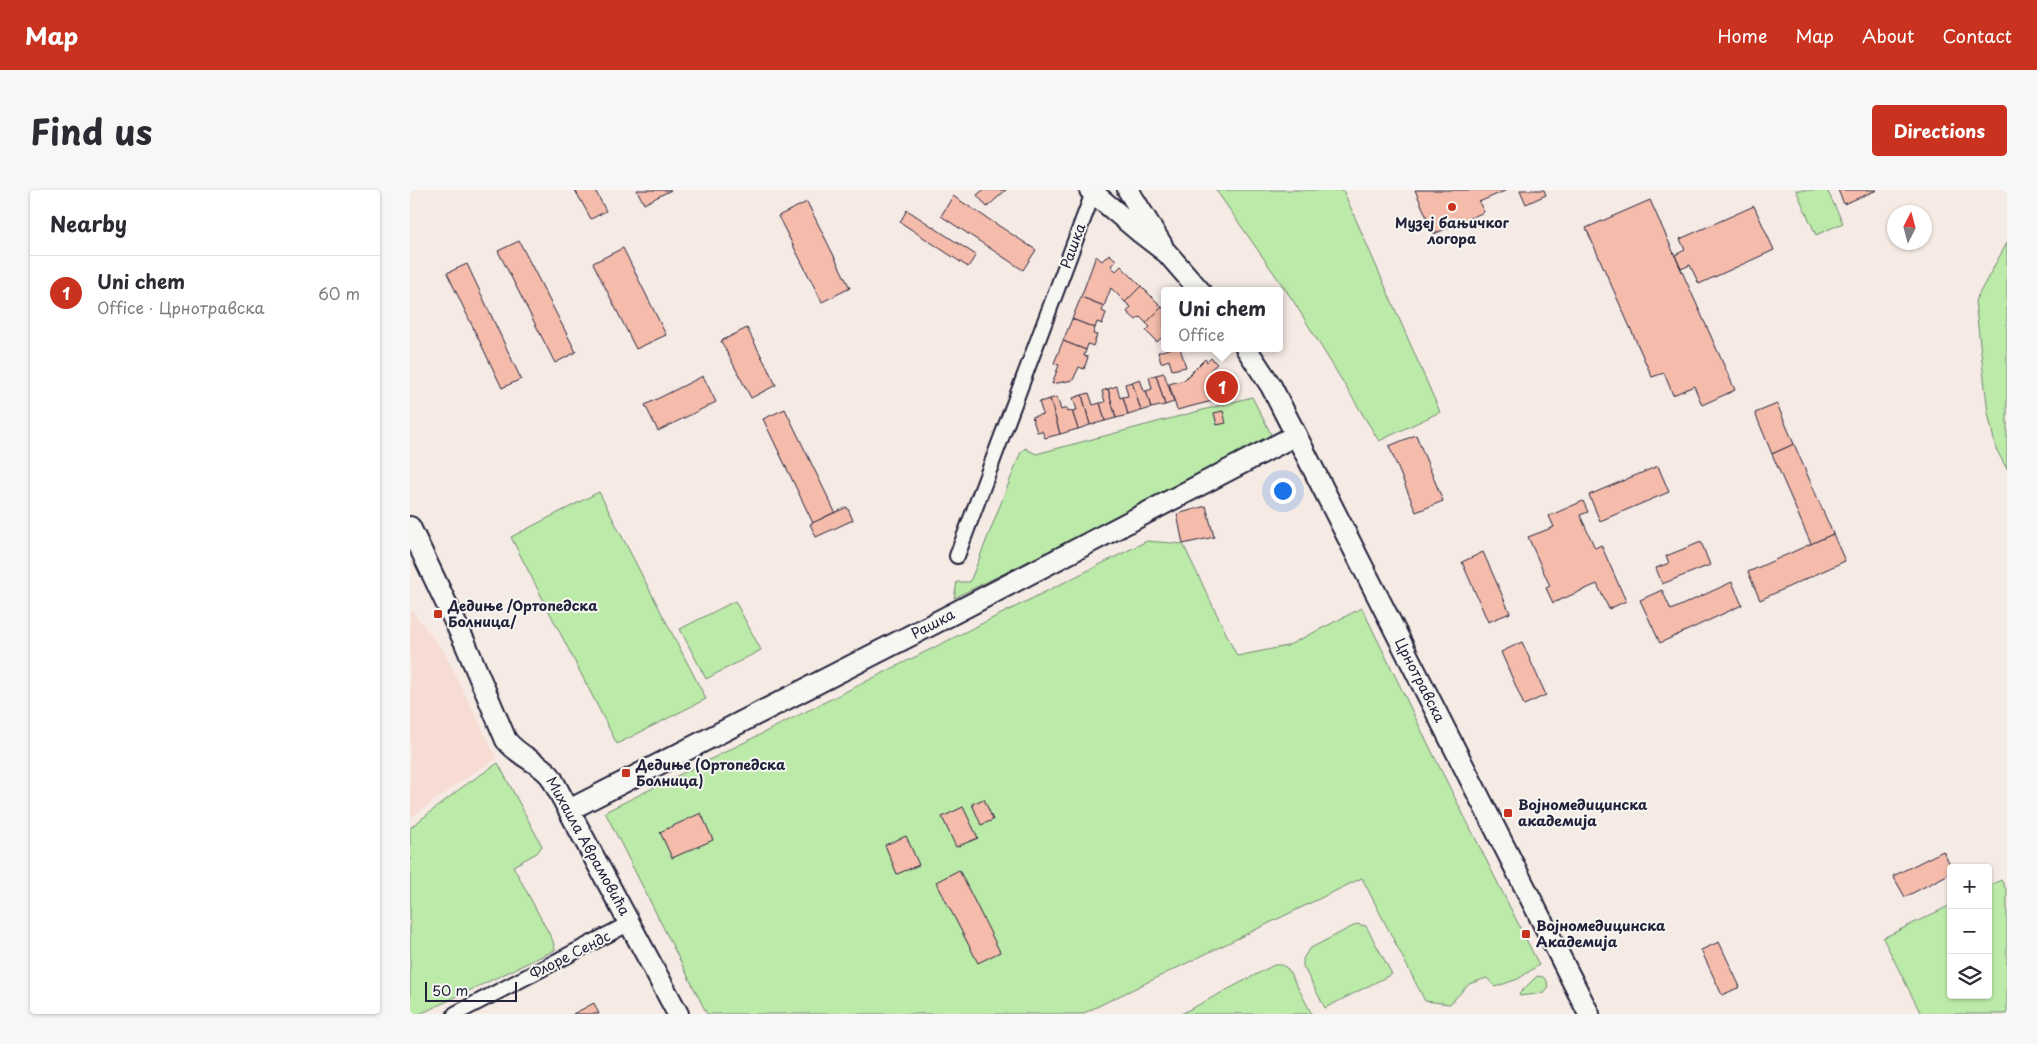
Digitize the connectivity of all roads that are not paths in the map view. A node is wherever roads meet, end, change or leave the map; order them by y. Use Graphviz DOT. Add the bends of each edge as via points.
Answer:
graph roads {
  1 [pos="1128,190"];
  2 [pos="1093,191"];
  3 [pos="1167,253"];
  4 [pos="1197,287"];
  5 [pos="1249,352"];
  6 [pos="1296,435"];
  7 [pos="410,527"];
  8 [pos="957,556"];
  9 [pos="569,810"];
  10 [pos="630,923"];
  11 [pos="455,1014"];
  12 [pos="678,1014"];
  13 [pos="1588,1014"];
  1 -- 3 [label="street"];
  2 -- 3 [label="street"];
  2 -- 8 [label="street, Рашка"];
  3 -- 4 [label="street"];
  5 -- 6 [label="street, Црнотравска" via="1271,386"];
  6 -- 9 [label="street, Рашка"];
  6 -- 13 [label="street, Црнотравска"];
  7 -- 9 [label="street, Михаила Аврамовића" via="506,740 517,752 548,773"];
  9 -- 10 [label="street, Михаила Аврамовића"];
  10 -- 11 [label="street, Флоре Сендс"];
  10 -- 12 [label="street, Михаила Аврамовића"];
}
